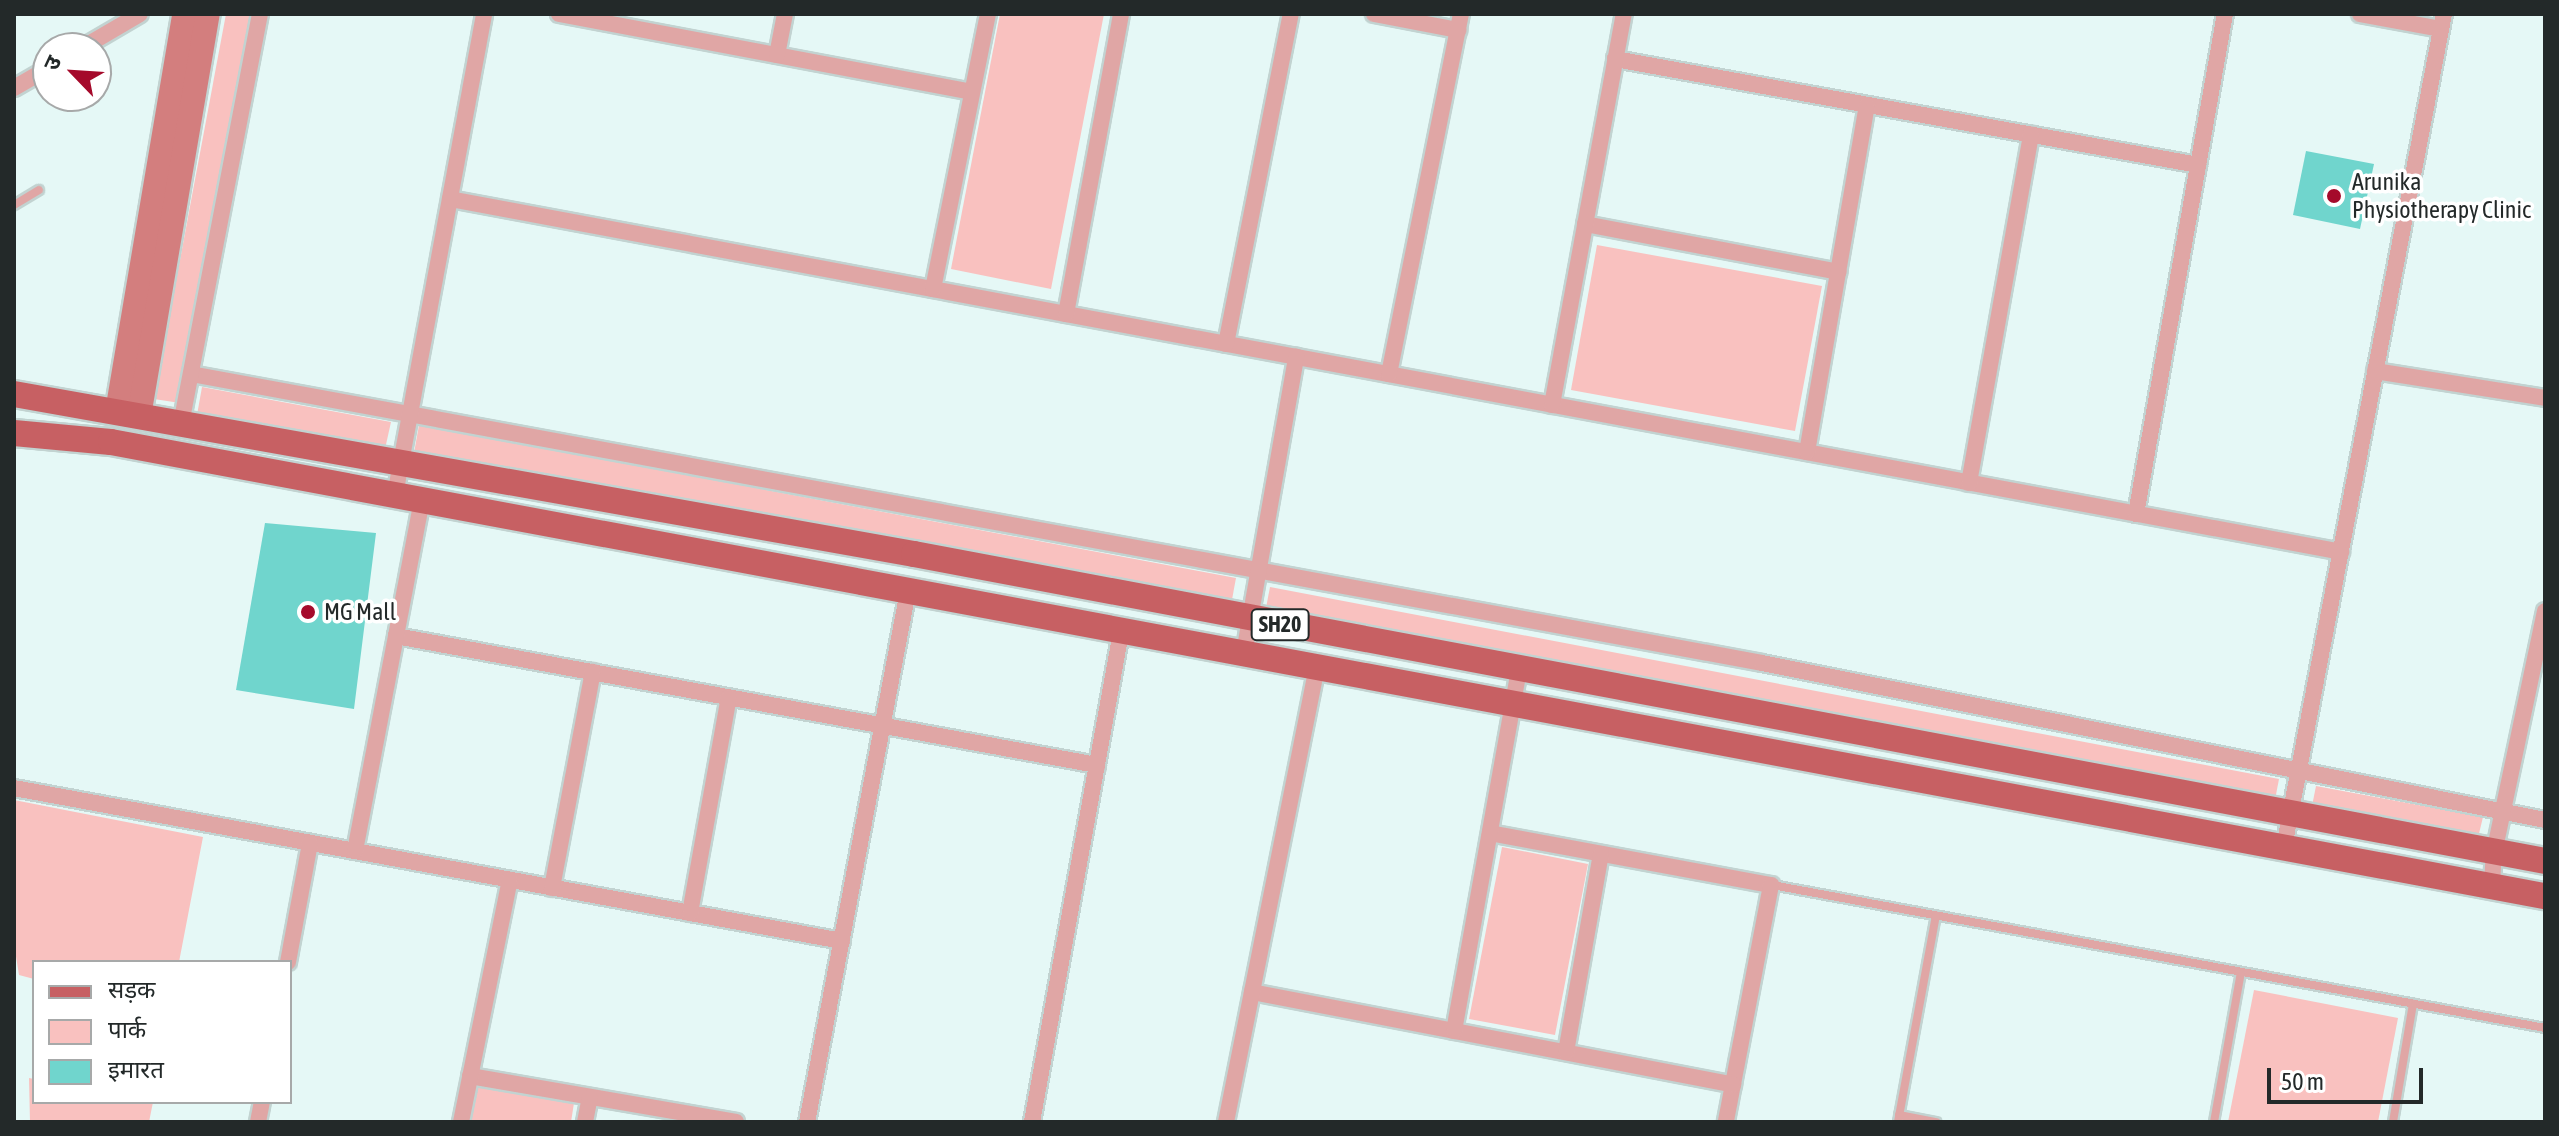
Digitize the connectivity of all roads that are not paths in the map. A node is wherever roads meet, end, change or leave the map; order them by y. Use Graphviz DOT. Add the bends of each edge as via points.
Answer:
graph roads {
  1 [pos="140,14"];
  2 [pos="184,14"];
  3 [pos="208,14"];
  4 [pos="260,14"];
  5 [pos="484,14"];
  6 [pos="559,14"];
  7 [pos="785,14"];
  8 [pos="988,14"];
  9 [pos="1121,14"];
  10 [pos="1291,14"];
  11 [pos="1374,14"];
  12 [pos="1624,14"];
  13 [pos="2225,14"];
  14 [pos="2360,14"];
  15 [pos="1459,22"];
  16 [pos="2443,22"];
  17 [pos="109,32"];
  18 [pos="777,55"];
  19 [pos="1615,59"];
  20 [pos="32,77"];
  21 [pos="14,88"];
  22 [pos="972,92"];
  23 [pos="1867,105"];
  24 [pos="2031,134"];
  25 [pos="2198,165"];
  26 [pos="39,190"];
  27 [pos="450,199"];
  28 [pos="14,205"];
  29 [pos="1585,224"];
  30 [pos="1839,272"];
  31 [pos="933,289"];
  32 [pos="1066,314"];
  33 [pos="1226,344"];
  34 [pos="1296,357"];
  35 [pos="2375,371"];
  36 [pos="191,374"];
  37 [pos="1389,374"];
  38 [pos="14,394"];
  39 [pos="2545,398"];
  40 [pos="1552,405"];
  41 [pos="128,414"];
  42 [pos="410,414"];
  43 [pos="181,424"];
  44 [pos="20,436"];
  45 [pos="1807,452"];
  46 [pos="401,466"];
  47 [pos="1969,483"];
  48 [pos="395,495"];
  49 [pos="422,500"];
  50 [pos="2136,514"];
  51 [pos="2341,552"];
  52 [pos="1258,574"];
  53 [pos="908,591"];
  54 [pos="2545,611"];
  55 [pos="1249,620"];
  56 [pos="1121,630"];
  57 [pos="396,636"];
  58 [pos="1244,653"];
  59 [pos="2540,666"];
  60 [pos="1317,667"];
  61 [pos="1519,669"];
  62 [pos="593,672"];
  63 [pos="729,697"];
  64 [pos="1514,704"];
  65 [pos="883,726"];
  66 [pos="1097,765"];
  67 [pos="2298,772"];
  68 [pos="14,788"];
  69 [pos="2506,812"];
  70 [pos="2288,813"];
  71 [pos="2545,820"];
  72 [pos="1490,833"];
  73 [pos="310,843"];
  74 [pos="2284,847"];
  75 [pos="355,851"];
  76 [pos="2494,853"];
  77 [pos="1601,854"];
  78 [pos="2545,861"];
  79 [pos="510,880"];
  80 [pos="1771,885"];
  81 [pos="2492,886"];
  82 [pos="552,888"];
  83 [pos="2542,899"];
  84 [pos="690,913"];
  85 [pos="1936,915"];
  86 [pos="842,941"];
  87 [pos="288,960"];
  88 [pos="2241,972"];
  89 [pos="1252,992"];
  90 [pos="2413,1004"];
  91 [pos="2545,1028"];
  92 [pos="1454,1031"];
  93 [pos="1566,1052"];
  94 [pos="470,1076"];
  95 [pos="1733,1085"];
  96 [pos="590,1097"];
  97 [pos="1899,1118"];
  98 [pos="461,1122"];
  99 [pos="585,1122"];
  100 [pos="736,1122"];
  101 [pos="807,1122"];
  102 [pos="1032,1122"];
  103 [pos="1226,1122"];
  104 [pos="1726,1122"];
  105 [pos="1936,1122"];
  106 [pos="2214,1122"];
  107 [pos="2393,1122"];
  1 -- 17 [label="street"];
  2 -- 41 [label="street"];
  3 -- 41 [label="street"];
  4 -- 36 [label="street"];
  5 -- 27 [label="street"];
  6 -- 18 [label="street"];
  7 -- 18 [label="street"];
  8 -- 22 [label="street"];
  9 -- 32 [label="street"];
  10 -- 33 [label="street"];
  11 -- 15 [label="street"];
  12 -- 19 [label="street"];
  13 -- 25 [label="street"];
  14 -- 16 [label="street"];
  15 -- 37 [label="street"];
  16 -- 35 [label="street"];
  18 -- 22 [label="street"];
  19 -- 23 [label="street"];
  19 -- 29 [label="street"];
  20 -- 21 [label="street"];
  22 -- 31 [label="street"];
  23 -- 24 [label="street"];
  23 -- 30 [label="street"];
  24 -- 25 [label="street"];
  24 -- 47 [label="street"];
  25 -- 50 [label="street"];
  26 -- 28 [label="lane"];
  27 -- 31 [label="street"];
  27 -- 42 [label="street"];
  29 -- 30 [label="street"];
  29 -- 40 [label="street"];
  30 -- 45 [label="street"];
  31 -- 32 [label="street"];
  32 -- 33 [label="street"];
  33 -- 34 [label="street"];
  34 -- 37 [label="street"];
  34 -- 52 [label="street"];
  35 -- 39 [label="street"];
  35 -- 51 [label="street"];
  36 -- 42 [label="street"];
  36 -- 43 [label="street"];
  37 -- 40 [label="street"];
  38 -- 41 [label="main road, SH20"];
  40 -- 45 [label="street"];
  41 -- 43 [label="main road, SH20"];
  42 -- 46 [label="street"];
  42 -- 52 [label="street"];
  43 -- 46 [label="main road, SH20"];
  44 -- 48 [label="main road, SH20" via="111,442"];
  45 -- 47 [label="street"];
  46 -- 48 [label="street"];
  46 -- 55 [label="main road, SH20" via="914,554"];
  47 -- 50 [label="street"];
  48 -- 49 [label="main road, SH20"];
  49 -- 53 [label="main road, SH20"];
  49 -- 57 [label="street"];
  50 -- 51 [label="street"];
  51 -- 67 [label="street"];
  52 -- 55 [label="street"];
  52 -- 67 [label="street" via="1762,663"];
  53 -- 56 [label="main road, SH20"];
  53 -- 65 [label="street"];
  54 -- 59 [label="street"];
  55 -- 58 [label="street"];
  55 -- 61 [label="main road, SH20"];
  56 -- 58 [label="main road, SH20"];
  56 -- 66 [label="street"];
  57 -- 62 [label="street"];
  57 -- 75 [label="street"];
  58 -- 60 [label="main road, SH20"];
  59 -- 69 [label="street"];
  60 -- 64 [label="main road, SH20"];
  60 -- 89 [label="street"];
  61 -- 64 [label="street"];
  61 -- 70 [label="main road, SH20"];
  62 -- 63 [label="street"];
  62 -- 82 [label="street"];
  63 -- 65 [label="street"];
  63 -- 84 [label="street"];
  64 -- 72 [label="street"];
  64 -- 74 [label="main road, SH20"];
  65 -- 66 [label="street"];
  65 -- 86 [label="street"];
  66 -- 102 [label="street"];
  67 -- 69 [label="street"];
  67 -- 70 [label="street"];
  68 -- 73 [label="street"];
  69 -- 71 [label="street"];
  69 -- 76 [label="street"];
  70 -- 74 [label="street"];
  70 -- 76 [label="main road, SH20"];
  72 -- 77 [label="street"];
  72 -- 92 [label="street"];
  73 -- 75 [label="street"];
  73 -- 87 [label="street"];
  74 -- 81 [label="main road, SH20"];
  75 -- 79 [label="street"];
  76 -- 78 [label="main road, SH20"];
  76 -- 81 [label="street"];
  77 -- 80 [label="street"];
  77 -- 93 [label="street"];
  79 -- 82 [label="street"];
  79 -- 94 [label="street"];
  80 -- 85 [label="lane"];
  80 -- 95 [label="street"];
  81 -- 83 [label="main road, SH20"];
  82 -- 84 [label="street"];
  84 -- 86 [label="street"];
  85 -- 88 [label="lane"];
  85 -- 97 [label="lane"];
  86 -- 101 [label="street"];
  88 -- 90 [label="lane"];
  88 -- 106 [label="lane"];
  89 -- 92 [label="street"];
  89 -- 103 [label="street"];
  90 -- 91 [label="lane"];
  90 -- 107 [label="lane"];
  92 -- 93 [label="street"];
  93 -- 95 [label="street"];
  94 -- 96 [label="street"];
  94 -- 98 [label="street"];
  95 -- 104 [label="street"];
  96 -- 99 [label="street"];
  96 -- 100 [label="street"];
  97 -- 105 [label="lane"];
}
